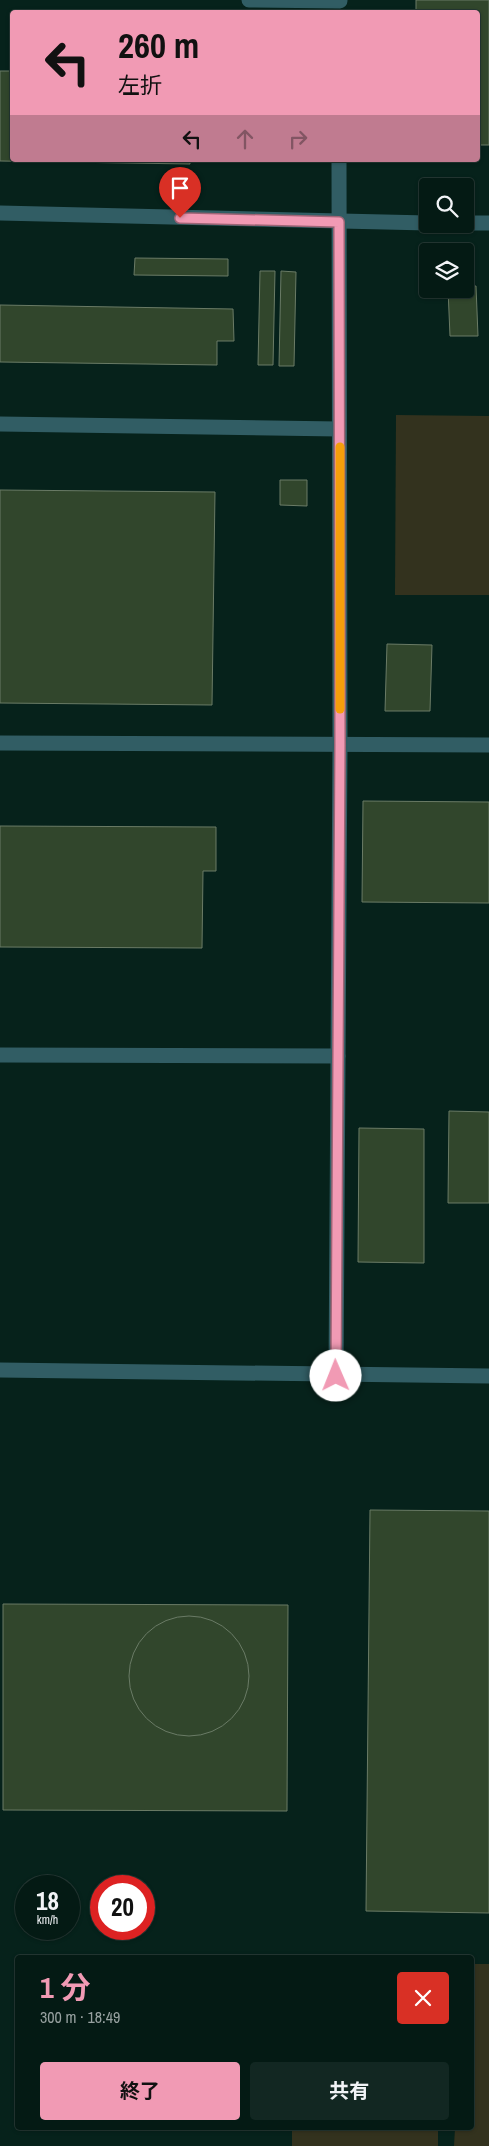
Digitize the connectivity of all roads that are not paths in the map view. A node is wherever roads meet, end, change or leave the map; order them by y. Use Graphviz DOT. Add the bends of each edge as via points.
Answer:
graph roads {
  1 [pos="249,0"];
  2 [pos="340,5"];
  3 [pos="340,162"];
  4 [pos="0,213"];
  5 [pos="339,222"];
  6 [pos="419,223"];
  7 [pos="474,223"];
  8 [pos="489,224"];
  9 [pos="0,424"];
  10 [pos="340,429"];
  11 [pos="0,743"];
  12 [pos="340,745"];
  13 [pos="489,745"];
  14 [pos="0,1055"];
  15 [pos="338,1056"];
  16 [pos="0,1370"];
  17 [pos="336,1376"];
  18 [pos="489,1376"];
  1 -- 2 [label="street"];
  3 -- 5 [label="street"];
  4 -- 5 [label="street"];
  5 -- 6 [label="street"];
  5 -- 10 [label="street"];
  7 -- 8 [label="street"];
  9 -- 10 [label="street"];
  10 -- 12 [label="street"];
  11 -- 12 [label="street"];
  12 -- 13 [label="street"];
  12 -- 15 [label="street"];
  14 -- 15 [label="street"];
  15 -- 17 [label="street"];
  16 -- 17 [label="street"];
  17 -- 18 [label="street"];
}
